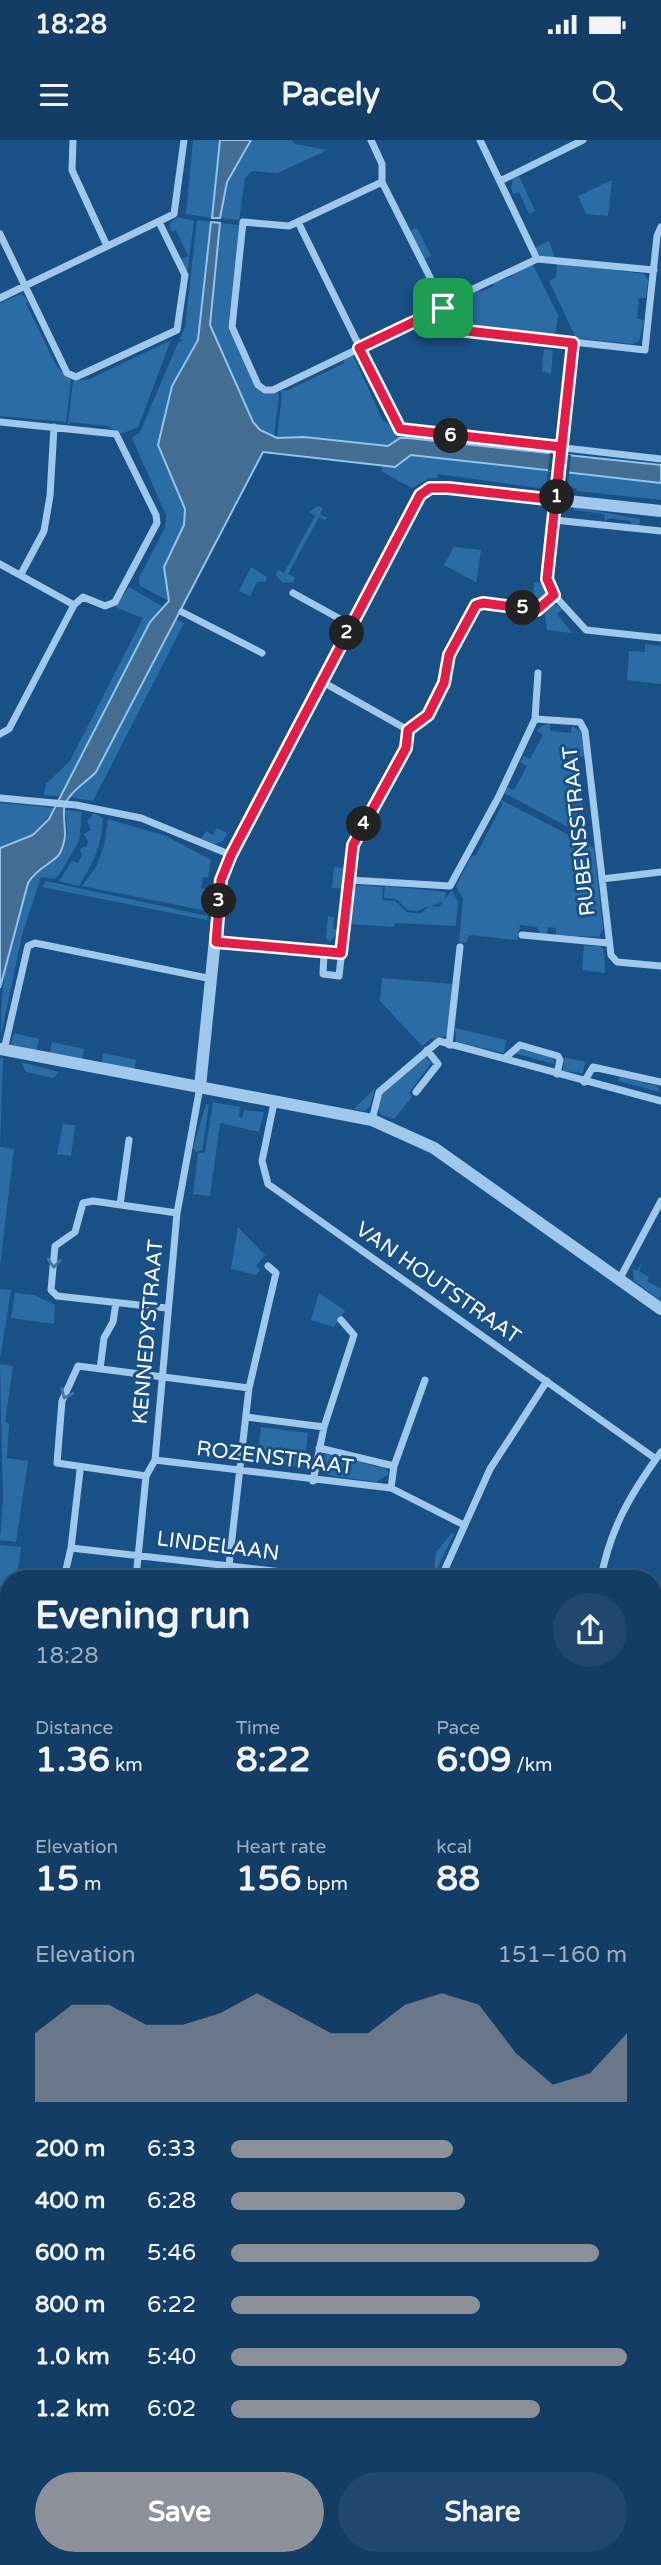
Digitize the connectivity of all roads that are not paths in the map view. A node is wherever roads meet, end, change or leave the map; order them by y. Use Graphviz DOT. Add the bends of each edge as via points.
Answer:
graph roads {
  1 [pos="73,140"];
  2 [pos="184,140"];
  3 [pos="371,140"];
  4 [pos="480,140"];
  5 [pos="583,140"];
  6 [pos="382,181"];
  7 [pos="499,181"];
  8 [pos="159,222"];
  9 [pos="298,222"];
  10 [pos="661,227"];
  11 [pos="0,234"];
  12 [pos="107,246"];
  13 [pos="537,259"];
  14 [pos="654,270"];
  15 [pos="25,286"];
  16 [pos="0,298"];
  17 [pos="442,306"];
  18 [pos="573,343"];
  19 [pos="359,348"];
  20 [pos="0,422"];
  21 [pos="54,427"];
  22 [pos="561,450"];
  23 [pos="661,459"];
  24 [pos="556,500"];
  25 [pos="661,511"];
  26 [pos="554,520"];
  27 [pos="661,531"];
  28 [pos="0,564"];
  29 [pos="21,574"];
  30 [pos="293,593"];
  31 [pos="554,595"];
  32 [pos="74,605"];
  33 [pos="182,612"];
  34 [pos="351,625"];
  35 [pos="661,638"];
  36 [pos="262,653"];
  37 [pos="538,673"];
  38 [pos="321,681"];
  39 [pos="535,719"];
  40 [pos="408,730"];
  41 [pos="0,734"];
  42 [pos="0,798"];
  43 [pos="231,855"];
  44 [pos="661,872"];
  45 [pos="602,879"];
  46 [pos="350,880"];
  47 [pos="522,935"];
  48 [pos="216,942"];
  49 [pos="608,943"];
  50 [pos="460,947"];
  51 [pos="324,953"];
  52 [pos="341,953"];
  53 [pos="661,966"];
  54 [pos="212,979"];
  55 [pos="449,1045"];
  56 [pos="2,1050"];
  57 [pos="427,1050"];
  58 [pos="505,1058"];
  59 [pos="557,1074"];
  60 [pos="584,1082"];
  61 [pos="661,1082"];
  62 [pos="200,1087"];
  63 [pos="416,1091"];
  64 [pos="661,1101"];
  65 [pos="274,1103"];
  66 [pos="372,1120"];
  67 [pos="129,1140"];
  68 [pos="661,1201"];
  69 [pos="120,1205"];
  70 [pos="177,1213"];
  71 [pos="268,1266"];
  72 [pos="619,1281"];
  73 [pos="116,1303"];
  74 [pos="166,1308"];
  75 [pos="661,1309"];
  76 [pos="341,1320"];
  77 [pos="100,1369"];
  78 [pos="164,1378"];
  79 [pos="425,1380"];
  80 [pos="547,1381"];
  81 [pos="249,1388"];
  82 [pos="246,1417"];
  83 [pos="324,1427"];
  84 [pos="319,1448"];
  85 [pos="659,1455"];
  86 [pos="155,1460"];
  87 [pos="394,1466"];
  88 [pos="80,1471"];
  89 [pos="240,1472"];
  90 [pos="146,1476"];
  91 [pos="313,1481"];
  92 [pos="391,1489"];
  93 [pos="464,1525"];
  94 [pos="71,1548"];
  95 [pos="139,1554"];
  96 [pos="229,1565"];
  97 [pos="66,1570"];
  98 [pos="137,1570"];
  99 [pos="270,1570"];
  100 [pos="444,1570"];
  101 [pos="603,1570"];
  1 -- 12 [label="street" via="72,170"];
  2 -- 8 [label="street" via="176,211"];
  3 -- 6 [label="street" via="382,164"];
  4 -- 7 [label="street"];
  5 -- 7 [label="street"];
  6 -- 9 [label="street"];
  6 -- 17 [label="street"];
  7 -- 13 [label="street"];
  8 -- 12 [label="street"];
  8 -- 15 [label="street" via="185,275 180,320 173,333 72,377"];
  9 -- 19 [label="street"];
  9 -- 19 [label="street" via="289,226 243,222 232,327 258,385 273,390"];
  10 -- 14 [label="street"];
  11 -- 15 [label="street"];
  12 -- 15 [label="street"];
  13 -- 14 [label="street"];
  13 -- 17 [label="street"];
  14 -- 18 [label="street" via="645,350"];
  15 -- 16 [label="street"];
  17 -- 18 [label="street" via="458,330"];
  17 -- 19 [label="street"];
  18 -- 22 [label="street"];
  19 -- 22 [label="street" via="400,429"];
  20 -- 21 [label="street"];
  21 -- 29 [label="street" via="44,531"];
  21 -- 32 [label="street" via="111,432 120,437 157,523 115,602 105,606 83,597"];
  22 -- 23 [label="street"];
  22 -- 24 [label="street"];
  24 -- 25 [label="street"];
  24 -- 26 [label="street"];
  24 -- 34 [label="street" via="430,488 416,500"];
  26 -- 27 [label="street"];
  26 -- 31 [label="street" via="547,579"];
  28 -- 29 [label="street"];
  29 -- 32 [label="street"];
  30 -- 34 [label="street"];
  31 -- 35 [label="street" via="586,630"];
  31 -- 40 [label="street" via="537,610 476,605 449,655 444,683 428,715"];
  32 -- 41 [label="street" via="9,729"];
  33 -- 36 [label="street"];
  34 -- 38 [label="street"];
  37 -- 39 [label="street"];
  38 -- 40 [label="street"];
  38 -- 43 [label="street"];
  39 -- 45 [label="street, RUBENSSTRAAT" via="580,722 585,731"];
  39 -- 46 [label="street, RUBENSSTRAAT" via="450,886"];
  40 -- 46 [label="street" via="406,748 353,845"];
  42 -- 43 [label="street" via="76,804 141,818"];
  43 -- 48 [label="street" via="221,880"];
  44 -- 45 [label="street"];
  45 -- 49 [label="street, RUBENSSTRAAT"];
  46 -- 52 [label="street"];
  47 -- 49 [label="street"];
  48 -- 51 [label="street"];
  48 -- 54 [label="street"];
  49 -- 53 [label="street, RUBENSSTRAAT" via="617,962"];
  50 -- 55 [label="street"];
  51 -- 52 [label="street"];
  51 -- 52 [label="street" via="323,974 339,976"];
  54 -- 56 [label="street" via="35,943 28,946"];
  54 -- 62 [label="street"];
  55 -- 57 [label="street" via="439,1041"];
  55 -- 58 [label="street"];
  56 -- 62 [label="street"];
  57 -- 63 [label="street" via="438,1064"];
  57 -- 66 [label="street" via="379,1092"];
  58 -- 59 [label="street"];
  58 -- 59 [label="street" via="520,1045 558,1056"];
  59 -- 60 [label="street"];
  60 -- 61 [label="street" via="593,1067"];
  60 -- 64 [label="street"];
  62 -- 65 [label="street"];
  62 -- 70 [label="street, KENNEDYSTRAAT"];
  65 -- 66 [label="street"];
  65 -- 80 [label="street, VAN HOUTSTRAAT" via="262,1161 268,1184"];
  66 -- 72 [label="street" via="434,1148"];
  67 -- 69 [label="street"];
  68 -- 72 [label="street"];
  69 -- 70 [label="street"];
  69 -- 73 [label="street, one-way" via="83,1203 75,1232 55,1246 51,1290 57,1296"];
  70 -- 74 [label="street, KENNEDYSTRAAT"];
  71 -- 81 [label="street" via="276,1273"];
  72 -- 75 [label="street"];
  73 -- 74 [label="street"];
  73 -- 77 [label="street"];
  74 -- 78 [label="street, KENNEDYSTRAAT"];
  76 -- 83 [label="street" via="354,1335"];
  77 -- 78 [label="street"];
  77 -- 90 [label="street, one-way" via="78,1366 74,1373 62,1401 57,1463"];
  78 -- 81 [label="street"];
  78 -- 86 [label="street, KENNEDYSTRAAT"];
  79 -- 87 [label="street"];
  80 -- 85 [label="street, VAN HOUTSTRAAT"];
  80 -- 93 [label="street" via="490,1469"];
  81 -- 82 [label="street"];
  82 -- 83 [label="street, ROZENSTRAAT"];
  82 -- 89 [label="street"];
  83 -- 84 [label="street"];
  84 -- 87 [label="street, ROZENSTRAAT"];
  84 -- 91 [label="street"];
  85 -- 101 [label="street" via="608,1542"];
  86 -- 89 [label="street, ROZENSTRAAT"];
  86 -- 90 [label="street, KENNEDYSTRAAT"];
  87 -- 92 [label="street"];
  88 -- 94 [label="street"];
  89 -- 91 [label="street, ROZENSTRAAT"];
  89 -- 96 [label="street"];
  90 -- 95 [label="street, KENNEDYSTRAAT"];
  91 -- 92 [label="street, ROZENSTRAAT"];
  92 -- 93 [label="street, ROZENSTRAAT"];
  93 -- 100 [label="street"];
  94 -- 95 [label="street, LINDELAAN"];
  94 -- 97 [label="street"];
  95 -- 96 [label="street, LINDELAAN"];
  95 -- 98 [label="street, KENNEDYSTRAAT"];
  96 -- 99 [label="street, LINDELAAN"];
}
